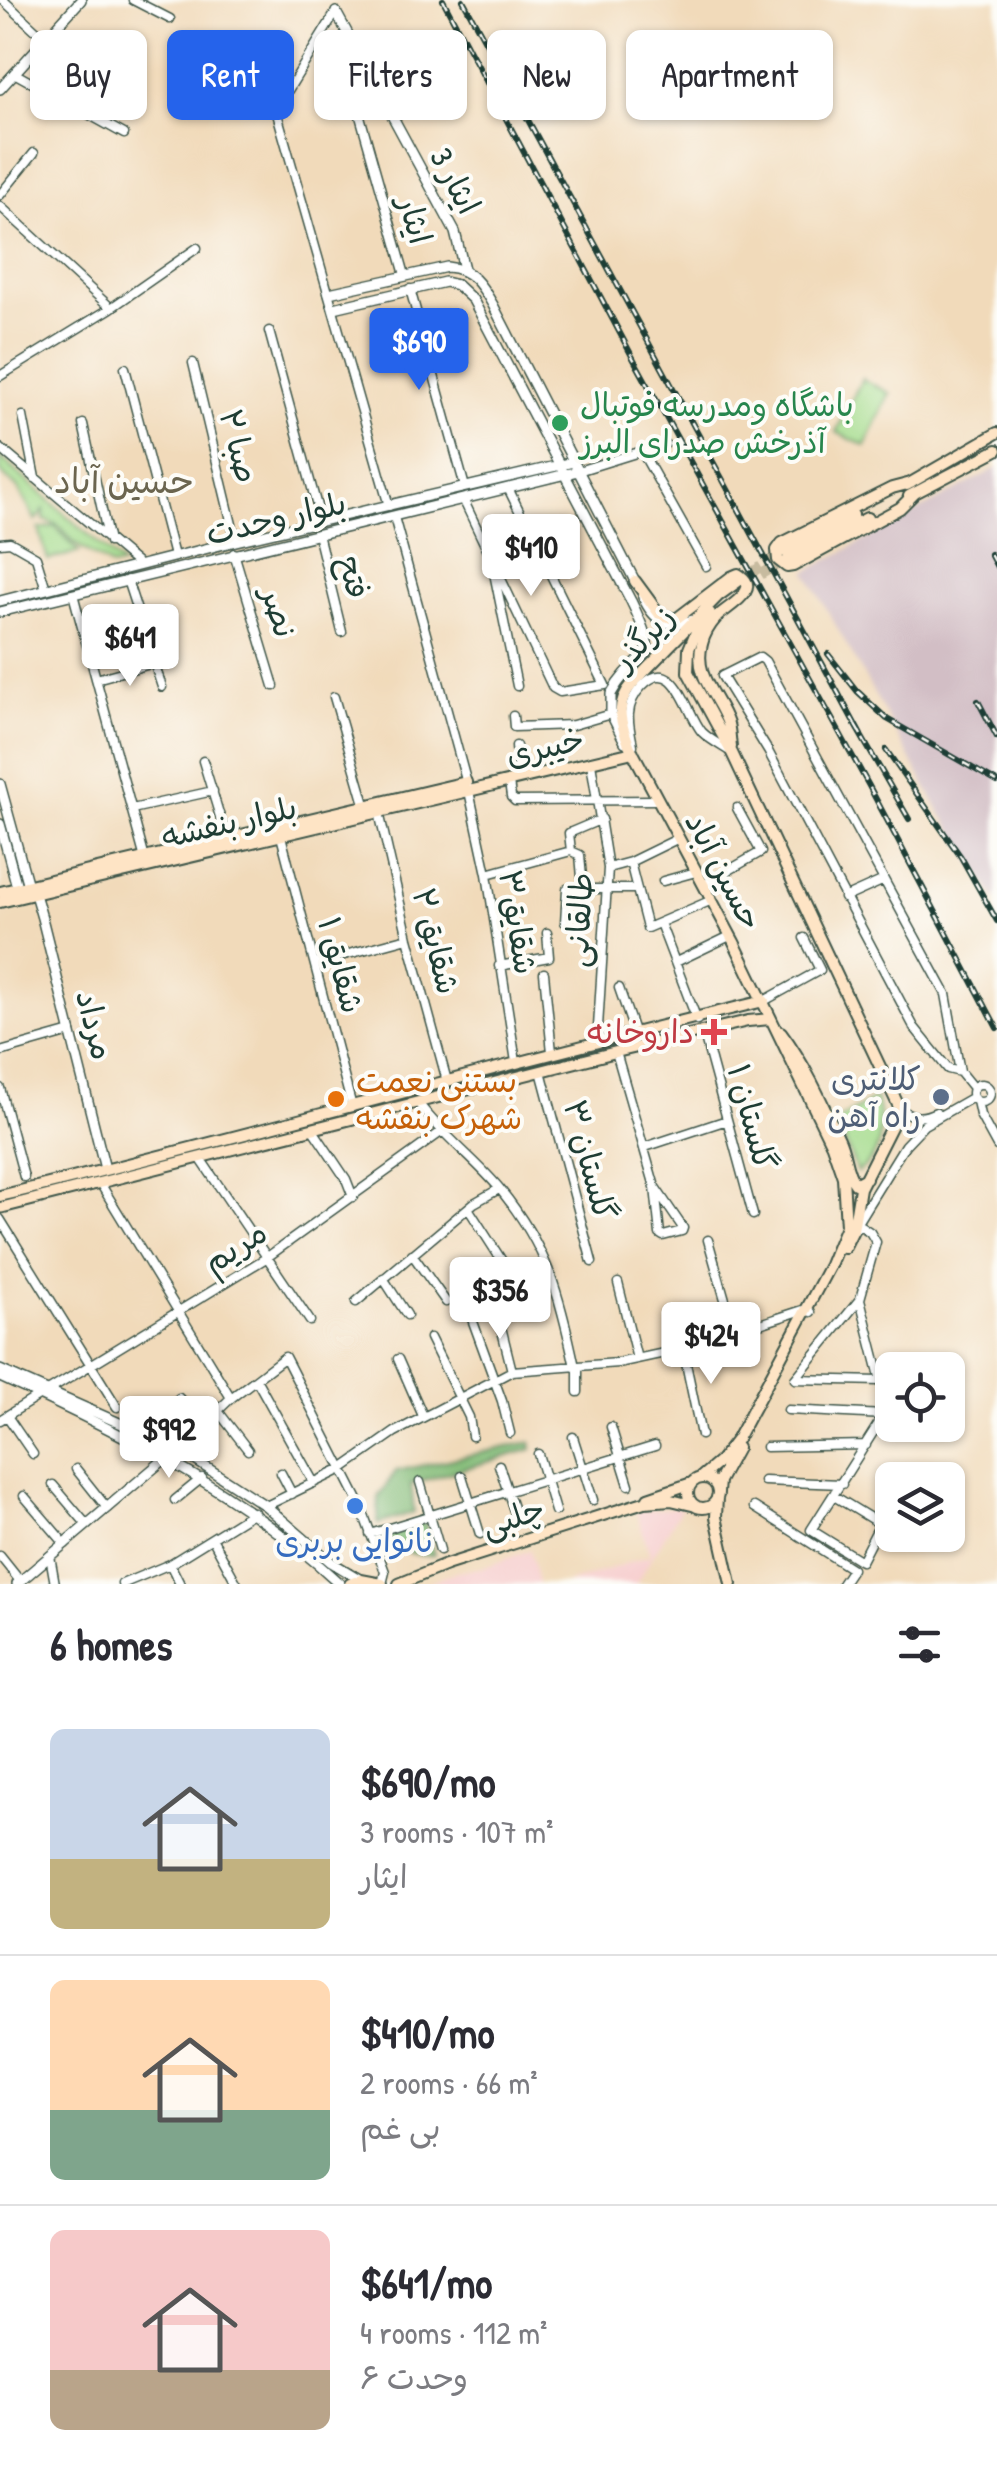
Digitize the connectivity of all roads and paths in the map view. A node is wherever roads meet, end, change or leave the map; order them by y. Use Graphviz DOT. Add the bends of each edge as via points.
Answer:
graph roads {
  1 [pos="3,0"];
  2 [pos="133,0"];
  3 [pos="76,2"];
  4 [pos="336,12"];
  5 [pos="170,20"];
  6 [pos="35,30"];
  7 [pos="53,30"];
  8 [pos="30,55"];
  9 [pos="14,73"];
  10 [pos="0,89"];
  11 [pos="361,120"];
  12 [pos="124,134"];
  13 [pos="34,154"];
  14 [pos="0,195"];
  15 [pos="0,206"];
  16 [pos="197,248"];
  17 [pos="464,270"];
  18 [pos="404,274"];
  19 [pos="410,290"];
  20 [pos="330,293"];
  21 [pos="111,308"];
  22 [pos="334,308"];
  23 [pos="269,331"];
  24 [pos="193,363"];
  25 [pos="125,368"];
  26 [pos="0,376"];
  27 [pos="23,416"];
  28 [pos="83,424"];
  29 [pos="997,433"];
  30 [pos="665,444"];
  31 [pos="0,448"];
  32 [pos="997,450"];
  33 [pos="642,452"];
  34 [pos="575,467"];
  35 [pos="561,470"];
  36 [pos="543,474"];
  37 [pos="35,478"];
  38 [pos="465,487"];
  39 [pos="508,488"];
  40 [pos="913,488"];
  41 [pos="463,500"];
  42 [pos="389,506"];
  43 [pos="394,517"];
  44 [pos="321,522"];
  45 [pos="318,534"];
  46 [pos="236,541"];
  47 [pos="109,542"];
  48 [pos="254,542"];
  49 [pos="0,543"];
  50 [pos="234,552"];
  51 [pos="787,555"];
  52 [pos="174,556"];
  53 [pos="490,559"];
  54 [pos="624,561"];
  55 [pos="140,565"];
  56 [pos="706,566"];
  57 [pos="613,567"];
  58 [pos="127,580"];
  59 [pos="635,581"];
  60 [pos="742,582"];
  61 [pos="46,589"];
  62 [pos="73,594"];
  63 [pos="0,601"];
  64 [pos="0,612"];
  65 [pos="696,624"];
  66 [pos="342,632"];
  67 [pos="154,662"];
  68 [pos="96,679"];
  69 [pos="274,686"];
  70 [pos="517,686"];
  71 [pos="162,687"];
  72 [pos="608,689"];
  73 [pos="334,697"];
  74 [pos="611,714"];
  75 [pos="513,716"];
  76 [pos="516,746"];
  77 [pos="633,751"];
  78 [pos="732,753"];
  79 [pos="203,761"];
  80 [pos="590,763"];
  81 [pos="513,780"];
  82 [pos="0,784"];
  83 [pos="468,787"];
  84 [pos="213,791"];
  85 [pos="414,799"];
  86 [pos="599,800"];
  87 [pos="659,800"];
  88 [pos="364,804"];
  89 [pos="132,808"];
  90 [pos="737,808"];
  91 [pos="378,812"];
  92 [pos="602,820"];
  93 [pos="0,824"];
  94 [pos="281,836"];
  95 [pos="679,838"];
  96 [pos="228,842"];
  97 [pos="571,852"];
  98 [pos="146,862"];
  99 [pos="630,862"];
  100 [pos="608,868"];
  101 [pos="696,872"];
  102 [pos="487,874"];
  103 [pos="884,880"];
  104 [pos="662,881"];
  105 [pos="703,885"];
  106 [pos="583,888"];
  107 [pos="608,888"];
  108 [pos="637,888"];
  109 [pos="25,891"];
  110 [pos="0,892"];
  111 [pos="844,898"];
  112 [pos="712,900"];
  113 [pos="0,902"];
  114 [pos="565,922"];
  115 [pos="660,922"];
  116 [pos="546,933"];
  117 [pos="730,936"];
  118 [pos="408,938"];
  119 [pos="804,938"];
  120 [pos="676,962"];
  121 [pos="316,963"];
  122 [pos="499,966"];
  123 [pos="544,973"];
  124 [pos="619,988"];
  125 [pos="764,1001"];
  126 [pos="744,1006"];
  127 [pos="771,1019"];
  128 [pos="697,1020"];
  129 [pos="748,1021"];
  130 [pos="704,1031"];
  131 [pos="71,1032"];
  132 [pos="635,1034"];
  133 [pos="597,1043"];
  134 [pos="0,1052"];
  135 [pos="552,1052"];
  136 [pos="616,1052"];
  137 [pos="522,1060"];
  138 [pos="538,1072"];
  139 [pos="960,1072"];
  140 [pos="521,1076"];
  141 [pos="448,1081"];
  142 [pos="0,1088"];
  143 [pos="974,1095"];
  144 [pos="420,1104"];
  145 [pos="352,1106"];
  146 [pos="900,1108"];
  147 [pos="727,1120"];
  148 [pos="290,1122"];
  149 [pos="313,1130"];
  150 [pos="441,1132"];
  151 [pos="272,1133"];
  152 [pos="293,1135"];
  153 [pos="997,1146"];
  154 [pos="644,1147"];
  155 [pos="200,1158"];
  156 [pos="105,1169"];
  157 [pos="24,1177"];
  158 [pos="867,1177"];
  159 [pos="100,1184"];
  160 [pos="655,1186"];
  161 [pos="499,1188"];
  162 [pos="0,1196"];
  163 [pos="353,1197"];
  164 [pos="0,1208"];
  165 [pos="468,1208"];
  166 [pos="753,1215"];
  167 [pos="0,1219"];
  168 [pos="849,1228"];
  169 [pos="708,1240"];
  170 [pos="412,1254"];
  171 [pos="266,1258"];
  172 [pos="592,1262"];
  173 [pos="511,1275"];
  174 [pos="383,1278"];
  175 [pos="618,1283"];
  176 [pos="860,1298"];
  177 [pos="356,1302"];
  178 [pos="446,1302"];
  179 [pos="496,1307"];
  180 [pos="809,1310"];
  181 [pos="177,1314"];
  182 [pos="407,1315"];
  183 [pos="472,1320"];
  184 [pos="310,1321"];
  185 [pos="734,1331"];
  186 [pos="430,1338"];
  187 [pos="683,1348"];
  188 [pos="398,1359"];
  189 [pos="637,1359"];
  190 [pos="875,1360"];
  191 [pos="90,1366"];
  192 [pos="576,1367"];
  193 [pos="0,1370"];
  194 [pos="512,1371"];
  195 [pos="0,1377"];
  196 [pos="494,1378"];
  197 [pos="256,1379"];
  198 [pos="875,1381"];
  199 [pos="578,1392"];
  200 [pos="44,1393"];
  201 [pos="179,1398"];
  202 [pos="231,1398"];
  203 [pos="459,1398"];
  204 [pos="117,1407"];
  205 [pos="788,1410"];
  206 [pos="218,1411"];
  207 [pos="875,1415"];
  208 [pos="423,1416"];
  209 [pos="3,1418"];
  210 [pos="202,1426"];
  211 [pos="611,1427"];
  212 [pos="875,1430"];
  213 [pos="510,1433"];
  214 [pos="701,1435"];
  215 [pos="472,1436"];
  216 [pos="573,1437"];
  217 [pos="866,1445"];
  218 [pos="655,1446"];
  219 [pos="766,1447"];
  220 [pos="178,1449"];
  221 [pos="248,1450"];
  222 [pos="33,1454"];
  223 [pos="538,1454"];
  224 [pos="620,1456"];
  225 [pos="167,1457"];
  226 [pos="499,1465"];
  227 [pos="582,1468"];
  228 [pos="76,1469"];
  229 [pos="342,1469"];
  230 [pos="282,1473"];
  231 [pos="462,1476"];
  232 [pos="202,1478"];
  233 [pos="545,1479"];
  234 [pos="696,1481"];
  235 [pos="764,1481"];
  236 [pos="420,1482"];
  237 [pos="314,1483"];
  238 [pos="842,1484"];
  239 [pos="53,1485"];
  240 [pos="629,1486"];
  241 [pos="508,1490"];
  242 [pos="292,1494"];
  243 [pos="718,1495"];
  244 [pos="24,1496"];
  245 [pos="834,1496"];
  246 [pos="175,1500"];
  247 [pos="594,1500"];
  248 [pos="470,1502"];
  249 [pos="644,1502"];
  250 [pos="266,1506"];
  251 [pos="696,1506"];
  252 [pos="754,1507"];
  253 [pos="107,1508"];
  254 [pos="555,1511"];
  255 [pos="254,1512"];
  256 [pos="429,1514"];
  257 [pos="517,1520"];
  258 [pos="87,1525"];
  259 [pos="370,1534"];
  260 [pos="480,1534"];
  261 [pos="212,1538"];
  262 [pos="64,1544"];
  263 [pos="440,1550"];
  264 [pos="0,1556"];
  265 [pos="50,1556"];
  266 [pos="170,1564"];
  267 [pos="355,1582"];
  268 [pos="19,1583"];
  269 [pos="55,1584"];
  270 [pos="122,1584"];
  271 [pos="180,1584"];
  272 [pos="237,1584"];
  273 [pos="340,1584"];
  274 [pos="382,1584"];
  275 [pos="399,1584"];
  276 [pos="731,1584"];
  277 [pos="842,1584"];
  1 -- 6 [label="street"];
  2 -- 5 [label="street"];
  3 -- 7 [label="street"];
  4 -- 17 [label="street, ایثار 3" via="455,232"];
  4 -- 20 [label="street" via="276,110"];
  8 -- 9 [label="street"];
  9 -- 10 [label="street"];
  9 -- 12 [label="street"];
  11 -- 18 [label="street, ایثار"];
  13 -- 14 [label="street"];
  15 -- 21 [label="street"];
  16 -- 21 [label="street"];
  17 -- 18 [label="street"];
  17 -- 34 [label="street" via="493,305"];
  18 -- 20 [label="street"];
  19 -- 22 [label="street"];
  19 -- 35 [label="street" via="445,282 473,300"];
  19 -- 38 [label="street, ایثار"];
  20 -- 22 [label="street"];
  21 -- 26 [label="street"];
  22 -- 42 [label="street"];
  23 -- 44 [label="street"];
  24 -- 46 [label="street, صبا ۲"];
  25 -- 52 [label="street"];
  27 -- 37 [label="street"];
  28 -- 47 [label="street"];
  29 -- 40 [label="main road"];
  30 -- 33 [label="street"];
  31 -- 37 [label="street"];
  32 -- 40 [label="main road"];
  33 -- 34 [label="street"];
  33 -- 56 [label="street"];
  34 -- 35 [label="street, بلوار وحدت"];
  34 -- 54 [label="street"];
  35 -- 36 [label="street, بلوار وحدت"];
  35 -- 57 [label="street"];
  36 -- 38 [label="street, بلوار وحدت"];
  36 -- 39 [label="street, بلوار وحدت"];
  37 -- 47 [label="street"];
  38 -- 42 [label="street, بلوار وحدت"];
  39 -- 41 [label="street, بلوار وحدت"];
  39 -- 72 [label="street"];
  40 -- 40 [label="main road" via="892,488 782,543 778,560 793,566 900,508"];
  40 -- 51 [label="main road"];
  41 -- 43 [label="street, بلوار وحدت"];
  41 -- 53 [label="street"];
  42 -- 44 [label="street, بلوار وحدت"];
  43 -- 45 [label="street, بلوار وحدت"];
  43 -- 83 [label="street, شقایق۳"];
  44 -- 48 [label="street, بلوار وحدت"];
  45 -- 48 [label="street, بلوار وحدت"];
  45 -- 66 [label="street, فتح"];
  46 -- 48 [label="street, بلوار وحدت"];
  46 -- 52 [label="street, بلوار وحدت"];
  47 -- 55 [label="street"];
  48 -- 50 [label="street, بلوار وحدت"];
  49 -- 61 [label="street" via="36,558"];
  50 -- 58 [label="street, بلوار وحدت"];
  50 -- 69 [label="street, نصر"];
  52 -- 55 [label="street, بلوار وحدت"];
  53 -- 70 [label="street"];
  53 -- 72 [label="street" via="553,688"];
  54 -- 57 [label="street"];
  54 -- 59 [label="street"];
  55 -- 61 [label="street, بلوار وحدت"];
  57 -- 72 [label="street" via="650,647"];
  58 -- 62 [label="street, بلوار وحدت"];
  58 -- 67 [label="street"];
  59 -- 65 [label="street" via="658,620"];
  59 -- 78 [label="main road" via="660,616 676,619 730,577 746,580 744,596 708,628 700,654 702,673 728,724"];
  60 -- 65 [label="main road, زیرگذر"];
  61 -- 63 [label="street, بلوار وحدت"];
  62 -- 64 [label="street, بلوار وحدت"];
  62 -- 68 [label="street"];
  65 -- 77 [label="main road, زیرگذر" via="622,698 620,719"];
  65 -- 78 [label="main road" via="688,672"];
  67 -- 68 [label="street"];
  67 -- 71 [label="street"];
  68 -- 89 [label="street"];
  72 -- 74 [label="street"];
  73 -- 88 [label="street"];
  74 -- 75 [label="street" via="573,725 514,728"];
  74 -- 77 [label="street"];
  76 -- 81 [label="street"];
  77 -- 78 [label="street" via="630,705 641,688 666,675 703,732"];
  77 -- 80 [label="main road, خیبری"];
  77 -- 87 [label="main road, حسین آباد"];
  78 -- 146 [label="main road"];
  79 -- 84 [label="street"];
  80 -- 81 [label="main road, خیبری"];
  80 -- 86 [label="street, طالقانی"];
  81 -- 83 [label="main road, خیبری"];
  81 -- 86 [label="street" via="512,800"];
  82 -- 109 [label="street"];
  83 -- 85 [label="main road, بلوار بنفشه"];
  83 -- 102 [label="street, شقایق۳"];
  84 -- 89 [label="street"];
  84 -- 96 [label="street"];
  85 -- 88 [label="main road, بلوار بنفشه"];
  85 -- 91 [label="main road, بلوار بنفشه"];
  86 -- 87 [label="street"];
  86 -- 92 [label="street, طالقانی"];
  87 -- 95 [label="main road, حسین آباد"];
  88 -- 96 [label="main road, بلوار بنفشه"];
  89 -- 98 [label="street"];
  90 -- 105 [label="street" via="761,852"];
  91 -- 94 [label="main road, بلوار بنفشه"];
  91 -- 118 [label="street, شقایق ۲"];
  92 -- 97 [label="street" via="570,831"];
  92 -- 100 [label="street, طالقانی"];
  93 -- 109 [label="street"];
  94 -- 96 [label="main road, بلوار بنفشه"];
  94 -- 121 [label="street, شقایق ۱"];
  95 -- 99 [label="street"];
  95 -- 101 [label="main road, حسین آباد"];
  96 -- 98 [label="main road, بلوار بنفشه"];
  97 -- 102 [label="street"];
  97 -- 106 [label="street" via="580,855"];
  98 -- 109 [label="main road, بلوار بنفشه"];
  99 -- 100 [label="street"];
  99 -- 108 [label="street"];
  100 -- 107 [label="street, طالقانی"];
  101 -- 104 [label="street"];
  101 -- 105 [label="main road, حسین آباد"];
  102 -- 122 [label="street, شقایق۳"];
  103 -- 111 [label="street"];
  103 -- 111 [label="street" via="760,657 722,676"];
  103 -- 139 [label="street" via="946,994"];
  105 -- 112 [label="main road, حسین آباد"];
  106 -- 107 [label="street"];
  106 -- 114 [label="street" via="566,890"];
  107 -- 108 [label="street"];
  107 -- 133 [label="street, طالقانی"];
  108 -- 115 [label="street" via="647,928"];
  109 -- 110 [label="main road, بلوار بنفشه"];
  109 -- 113 [label="main road, بلوار بنفشه"];
  109 -- 131 [label="street, مرداد"];
  111 -- 139 [label="street" via="914,1027 948,1069"];
  112 -- 115 [label="street"];
  112 -- 117 [label="main road, حسین آباد"];
  115 -- 120 [label="street"];
  116 -- 122 [label="street" via="549,958"];
  117 -- 120 [label="street"];
  117 -- 125 [label="main road, حسین آباد"];
  118 -- 121 [label="street"];
  118 -- 141 [label="street, شقایق ۲"];
  119 -- 125 [label="street" via="820,970"];
  120 -- 128 [label="street"];
  121 -- 145 [label="street, شقایق ۱"];
  122 -- 137 [label="street, شقایق۳"];
  123 -- 135 [label="street"];
  124 -- 132 [label="street"];
  125 -- 126 [label="main road"];
  125 -- 127 [label="main road, حسین آباد"];
  126 -- 128 [label="main road"];
  126 -- 129 [label="main road"];
  127 -- 129 [label="main road"];
  127 -- 158 [label="main road, حسین آباد" via="798,1055 850,1178 855,1184"];
  127 -- 168 [label="main road, حسین آباد" via="832,1146"];
  128 -- 132 [label="main road"];
  129 -- 130 [label="main road"];
  130 -- 136 [label="main road"];
  130 -- 147 [label="street, گلستان ۱"];
  131 -- 134 [label="street"];
  131 -- 156 [label="street, مرداد"];
  132 -- 133 [label="main road"];
  133 -- 135 [label="main road"];
  135 -- 137 [label="main road"];
  136 -- 138 [label="main road"];
  136 -- 154 [label="street"];
  137 -- 138 [label="main road"];
  137 -- 140 [label="main road"];
  137 -- 141 [label="main road"];
  138 -- 140 [label="main road"];
  138 -- 172 [label="street, گلستان ۳"];
  139 -- 143 [label="street"];
  140 -- 144 [label="main road"];
  141 -- 145 [label="main road"];
  142 -- 157 [label="street"];
  143 -- 146 [label="street" via="922,1118"];
  143 -- 153 [label="street"];
  143 -- 168 [label="street" via="924,1125 905,1145"];
  144 -- 149 [label="main road"];
  144 -- 150 [label="street"];
  145 -- 148 [label="main road"];
  146 -- 158 [label="main road"];
  147 -- 154 [label="street"];
  147 -- 166 [label="street, گلستان ۱"];
  148 -- 151 [label="main road"];
  148 -- 152 [label="main road"];
  149 -- 152 [label="main road"];
  149 -- 163 [label="street"];
  150 -- 161 [label="street"];
  150 -- 163 [label="street, مریم"];
  151 -- 152 [label="main road"];
  151 -- 155 [label="main road"];
  151 -- 156 [label="main road"];
  154 -- 160 [label="street"];
  155 -- 159 [label="main road"];
  155 -- 171 [label="street"];
  156 -- 162 [label="main road"];
  158 -- 168 [label="main road"];
  159 -- 164 [label="main road"];
  159 -- 181 [label="street"];
  160 -- 160 [label="street" via="660,1234 682,1232 684,1228"];
  161 -- 165 [label="street"];
  161 -- 192 [label="street" via="536,1239 560,1295"];
  163 -- 171 [label="street, مریم"];
  165 -- 170 [label="street"];
  165 -- 173 [label="street"];
  167 -- 191 [label="street"];
  168 -- 176 [label="street" via="861,1226 876,1242"];
  168 -- 180 [label="main road"];
  169 -- 185 [label="street"];
  170 -- 174 [label="street"];
  170 -- 178 [label="street"];
  171 -- 181 [label="street, مریم"];
  171 -- 184 [label="street"];
  174 -- 177 [label="street"];
  174 -- 182 [label="street"];
  175 -- 189 [label="street"];
  176 -- 190 [label="street"];
  176 -- 198 [label="street" via="794,1379"];
  179 -- 194 [label="street"];
  180 -- 185 [label="street"];
  180 -- 234 [label="main road" via="736,1438"];
  180 -- 243 [label="main road"];
  181 -- 191 [label="street, مریم"];
  181 -- 202 [label="street"];
  183 -- 196 [label="street"];
  185 -- 187 [label="street"];
  186 -- 203 [label="street"];
  187 -- 189 [label="street"];
  187 -- 214 [label="street"];
  188 -- 208 [label="street"];
  189 -- 192 [label="street"];
  191 -- 200 [label="street, مریم"];
  191 -- 204 [label="street"];
  192 -- 194 [label="street"];
  192 -- 199 [label="street"];
  193 -- 200 [label="street"];
  194 -- 196 [label="street"];
  195 -- 200 [label="street"];
  196 -- 203 [label="street"];
  196 -- 213 [label="street"];
  197 -- 202 [label="street"];
  197 -- 229 [label="street" via="286,1357"];
  197 -- 237 [label="street"];
  200 -- 209 [label="street, مریم"];
  200 -- 220 [label="street"];
  200 -- 225 [label="street"];
  201 -- 210 [label="street"];
  202 -- 206 [label="street"];
  203 -- 208 [label="street"];
  203 -- 215 [label="street"];
  205 -- 207 [label="street"];
  206 -- 210 [label="street"];
  206 -- 221 [label="street"];
  208 -- 229 [label="street"];
  209 -- 222 [label="street"];
  210 -- 220 [label="street"];
  211 -- 224 [label="street"];
  212 -- 217 [label="street"];
  216 -- 227 [label="street"];
  217 -- 219 [label="street"];
  217 -- 238 [label="street"];
  218 -- 224 [label="street"];
  220 -- 250 [label="street"];
  223 -- 233 [label="street"];
  224 -- 227 [label="street"];
  224 -- 240 [label="street"];
  225 -- 232 [label="street"];
  225 -- 253 [label="street"];
  226 -- 241 [label="street"];
  227 -- 233 [label="street"];
  227 -- 247 [label="street"];
  228 -- 253 [label="street"];
  229 -- 237 [label="street"];
  229 -- 259 [label="street"];
  230 -- 242 [label="street"];
  231 -- 248 [label="street"];
  232 -- 246 [label="street"];
  232 -- 255 [label="street"];
  233 -- 241 [label="street"];
  233 -- 254 [label="street"];
  234 -- 243 [label="main road" via="712,1482"];
  234 -- 249 [label="main road, چلبی"];
  234 -- 251 [label="main road" via="688,1496"];
  235 -- 238 [label="street"];
  236 -- 256 [label="street"];
  237 -- 242 [label="street"];
  238 -- 245 [label="street"];
  239 -- 258 [label="street"];
  241 -- 248 [label="street"];
  241 -- 257 [label="street"];
  242 -- 250 [label="street"];
  243 -- 251 [label="main road" via="708,1507"];
  243 -- 276 [label="main road" via="716,1517"];
  244 -- 262 [label="street"];
  245 -- 245 [label="street" via="880,1524 861,1561 811,1530"];
  248 -- 256 [label="street"];
  248 -- 260 [label="street"];
  249 -- 251 [label="main road"];
  249 -- 275 [label="main road, چلبی"];
  250 -- 267 [label="street"];
  252 -- 277 [label="street" via="852,1569"];
  253 -- 258 [label="street"];
  255 -- 261 [label="street"];
  255 -- 273 [label="street"];
  256 -- 259 [label="street"];
  256 -- 263 [label="street"];
  258 -- 262 [label="street"];
  259 -- 274 [label="street"];
  261 -- 266 [label="street"];
  261 -- 272 [label="street"];
  262 -- 265 [label="street"];
  264 -- 268 [label="street"];
  265 -- 268 [label="street"];
  265 -- 269 [label="street"];
  266 -- 270 [label="street"];
  266 -- 271 [label="street"];
  267 -- 274 [label="main road"];
}
